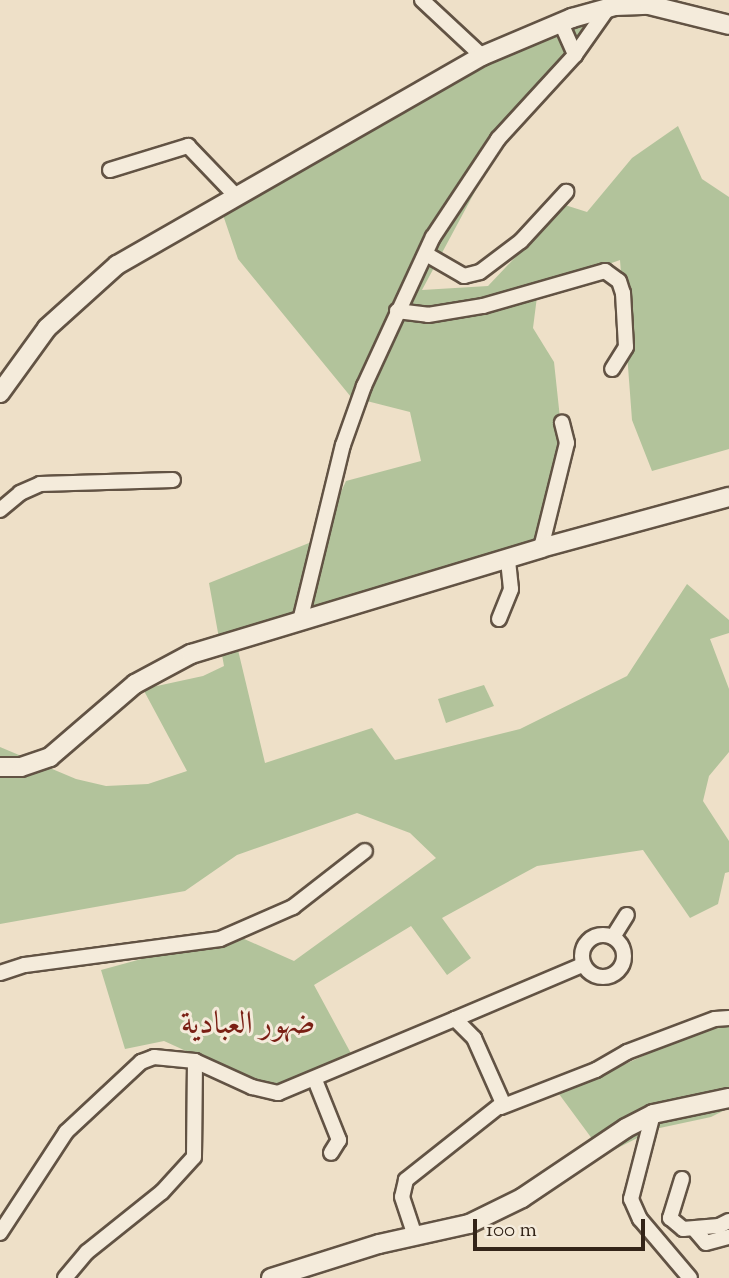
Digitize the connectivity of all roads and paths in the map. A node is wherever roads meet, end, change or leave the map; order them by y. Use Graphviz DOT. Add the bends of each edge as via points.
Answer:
graph roads {
  1 [pos="422,0"];
  2 [pos="608,8"];
  3 [pos="561,23"];
  4 [pos="727,30"];
  5 [pos="575,55"];
  6 [pos="482,56"];
  7 [pos="110,170"];
  8 [pos="566,192"];
  9 [pos="234,194"];
  10 [pos="426,254"];
  11 [pos="397,311"];
  12 [pos="612,369"];
  13 [pos="0,393"];
  14 [pos="562,424"];
  15 [pos="173,480"];
  16 [pos="729,497"];
  17 [pos="0,510"];
  18 [pos="541,548"];
  19 [pos="508,558"];
  20 [pos="499,619"];
  21 [pos="300,621"];
  22 [pos="0,757"];
  23 [pos="33,763"];
  24 [pos="0,767"];
  25 [pos="365,851"];
  26 [pos="627,915"];
  27 [pos="613,937"];
  28 [pos="583,965"];
  29 [pos="0,973"];
  30 [pos="729,1018"];
  31 [pos="455,1019"];
  32 [pos="195,1061"];
  33 [pos="315,1080"];
  34 [pos="729,1098"];
  35 [pos="501,1107"];
  36 [pos="653,1114"];
  37 [pos="331,1153"];
  38 [pos="682,1179"];
  39 [pos="729,1221"];
  40 [pos="679,1225"];
  41 [pos="694,1229"];
  42 [pos="0,1233"];
  43 [pos="415,1236"];
  44 [pos="729,1237"];
  45 [pos="661,1243"];
  46 [pos="65,1278"];
  47 [pos="271,1278"];
  48 [pos="690,1278"];
  1 -- 6 [label="street"];
  2 -- 3 [label="street"];
  2 -- 4 [label="street" via="649,5"];
  2 -- 5 [label="street"];
  3 -- 5 [label="street"];
  3 -- 6 [label="street"];
  5 -- 10 [label="street" via="482,159"];
  6 -- 9 [label="street"];
  7 -- 9 [label="street" via="188,146"];
  8 -- 10 [label="street" via="521,241 480,272 464,276"];
  9 -- 13 [label="street" via="92,284 38,338"];
  10 -- 11 [label="street"];
  11 -- 12 [label="street" via="428,315 483,306 606,271 619,281 623,293 626,346"];
  11 -- 21 [label="street" via="343,445"];
  14 -- 18 [label="street" via="567,443"];
  15 -- 17 [label="street" via="40,484"];
  16 -- 18 [label="street"];
  18 -- 19 [label="street"];
  19 -- 20 [label="street" via="510,589"];
  19 -- 21 [label="street"];
  21 -- 23 [label="street" via="191,654 158,670 56,752"];
  22 -- 23 [label="street"];
  23 -- 24 [label="street"];
  25 -- 29 [label="street" via="293,906 220,939 25,965"];
  26 -- 27 [label="street"];
  27 -- 28 [label="street" via="603,934 584,944"];
  27 -- 28 [label="street" via="624,957 612,976 601,978"];
  28 -- 31 [label="street"];
  30 -- 35 [label="street" via="626,1052 596,1070"];
  31 -- 33 [label="street"];
  31 -- 35 [label="street" via="474,1038 501,1095"];
  32 -- 33 [label="street" via="264,1091 286,1091"];
  32 -- 42 [label="street" via="155,1057 128,1071 66,1132"];
  32 -- 46 [label="street" via="194,1157 162,1192 87,1252"];
  33 -- 37 [label="street" via="339,1140"];
  34 -- 36 [label="street"];
  35 -- 43 [label="street" via="406,1180 402,1197"];
  36 -- 43 [label="street" via="497,1212"];
  36 -- 45 [label="street" via="631,1199 633,1210"];
  38 -- 40 [label="street" via="670,1218"];
  39 -- 41 [label="street"];
  40 -- 41 [label="street"];
  40 -- 45 [label="street" via="669,1240"];
  41 -- 44 [label="street" via="706,1243"];
  43 -- 47 [label="street"];
  45 -- 48 [label="street"];
}
